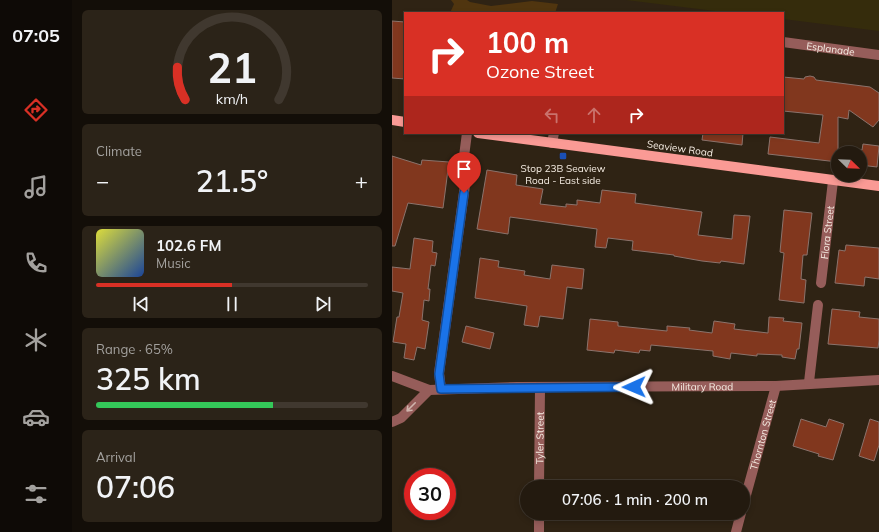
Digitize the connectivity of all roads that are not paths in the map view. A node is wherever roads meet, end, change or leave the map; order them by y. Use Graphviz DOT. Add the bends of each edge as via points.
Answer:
graph roads {
  1 [pos="784,42"];
  2 [pos="879,55"];
  3 [pos="392,120"];
  4 [pos="404,122"];
  5 [pos="467,134"];
  6 [pos="493,134"];
  7 [pos="553,138"];
  8 [pos="831,181"];
  9 [pos="833,182"];
  10 [pos="842,182"];
  11 [pos="879,186"];
  12 [pos="821,283"];
  13 [pos="818,305"];
  14 [pos="392,376"];
  15 [pos="879,380"];
  16 [pos="812,383"];
  17 [pos="776,386"];
  18 [pos="540,388"];
  19 [pos="441,389"];
  20 [pos="429,390"];
  21 [pos="392,422"];
  22 [pos="539,480"];
  23 [pos="750,481"];
  24 [pos="539,520"];
  25 [pos="739,520"];
  26 [pos="539,532"];
  27 [pos="736,532"];
  1 -- 2 [label="street, Esplanade"];
  3 -- 4 [label="main road"];
  5 -- 19 [label="street" via="463,164 466,178 439,374"];
  6 -- 7 [label="main road, Seaview Road"];
  7 -- 8 [label="main road, Seaview Road"];
  9 -- 12 [label="street, Flora Street"];
  10 -- 11 [label="main road, Seaview Road"];
  13 -- 16 [label="street" via="809,382"];
  14 -- 20 [label="street, Military Road"];
  15 -- 16 [label="street, Military Road"];
  16 -- 17 [label="street, Military Road"];
  17 -- 18 [label="street, Military Road"];
  17 -- 23 [label="street, Thornton Street"];
  18 -- 19 [label="street, Military Road"];
  18 -- 22 [label="street, Tyler Street"];
  19 -- 20 [label="street, Military Road"];
  20 -- 21 [label="street, one-way" via="401,418"];
  24 -- 26 [label="street"];
  25 -- 27 [label="street"];
}
